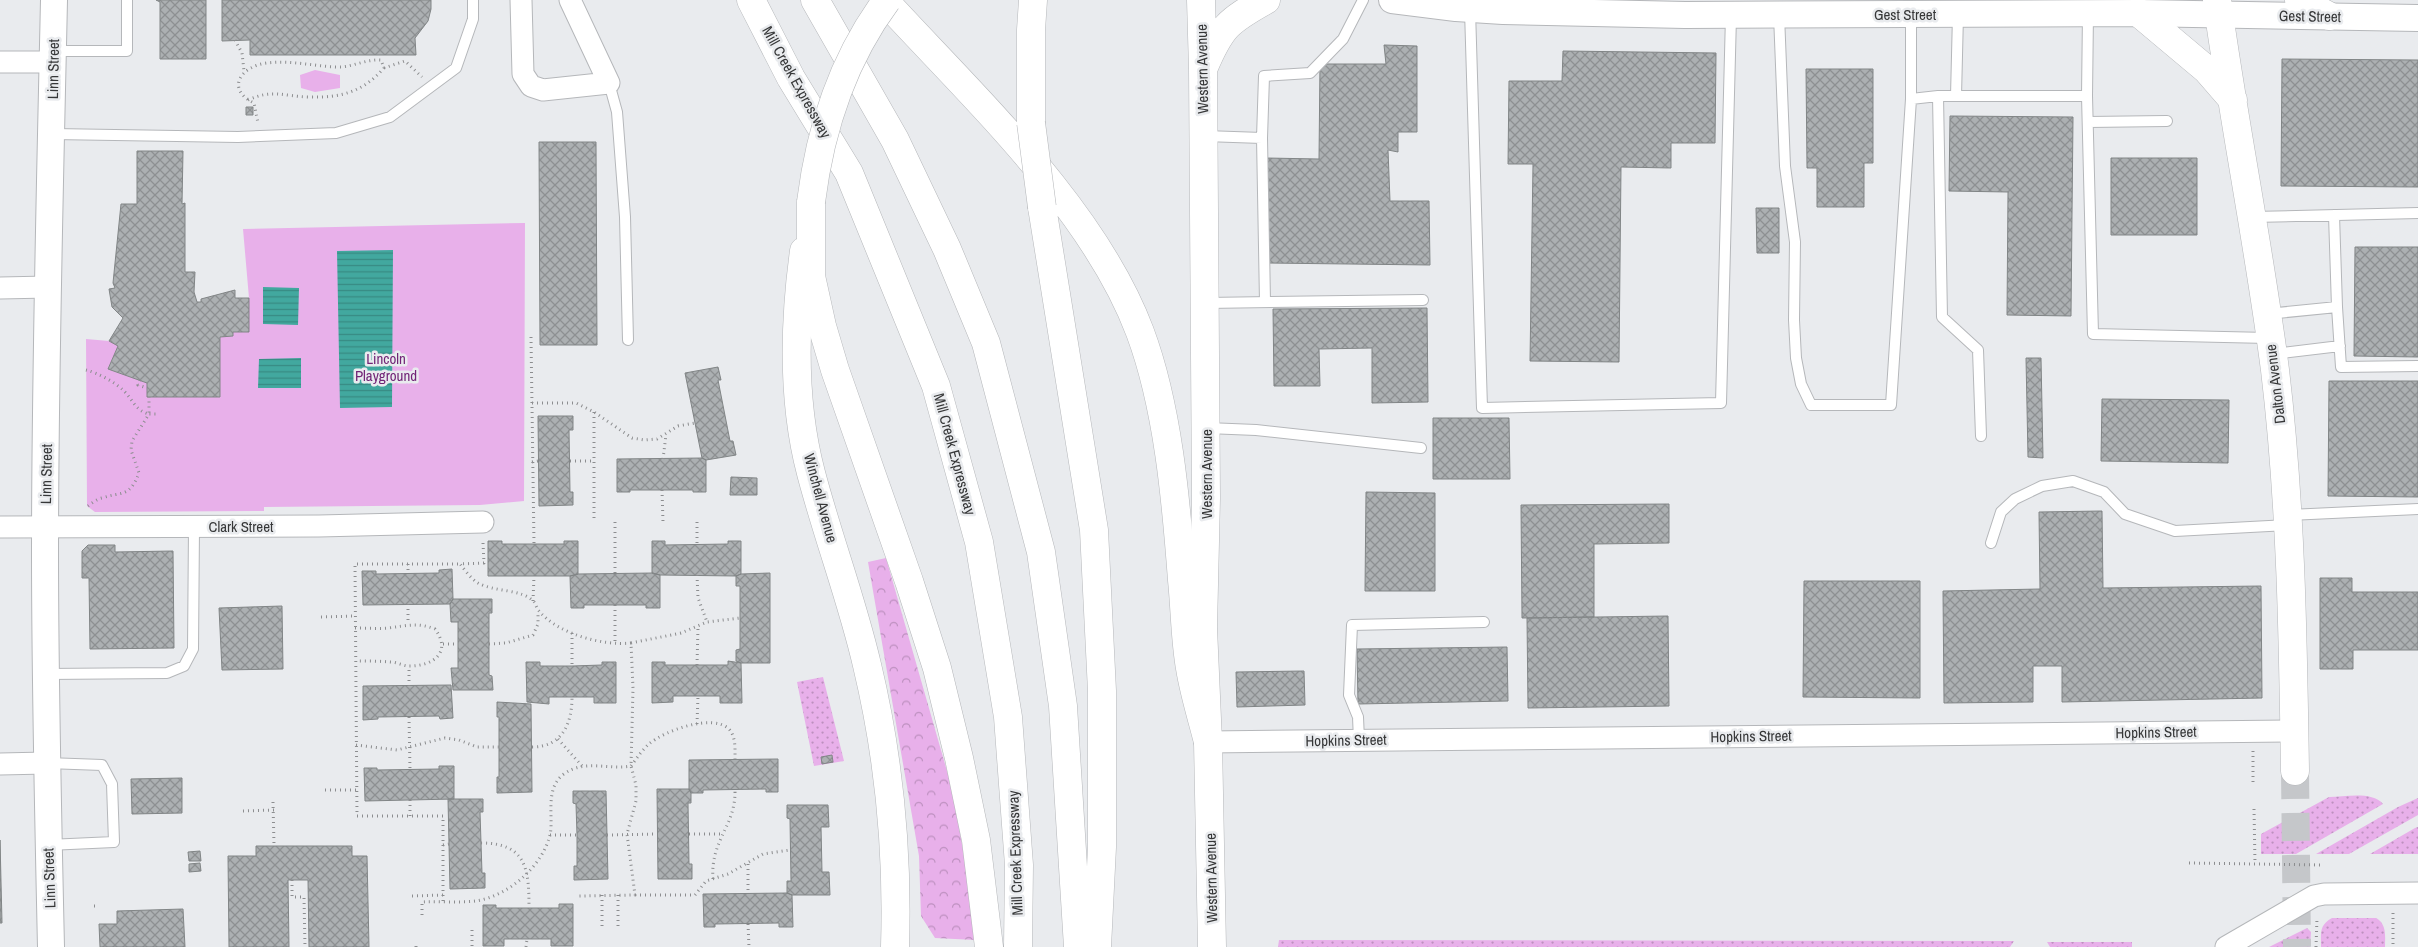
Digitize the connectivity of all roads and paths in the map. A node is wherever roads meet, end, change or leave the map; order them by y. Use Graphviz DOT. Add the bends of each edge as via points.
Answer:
graph roads {
  1 [pos="54,0"];
  2 [pos="127,0"];
  3 [pos="473,0"];
  4 [pos="521,0"];
  5 [pos="570,0"];
  6 [pos="751,0"];
  7 [pos="815,0"];
  8 [pos="885,0"];
  9 [pos="1033,0"];
  10 [pos="1201,0"];
  11 [pos="1266,0"];
  12 [pos="1363,0"];
  13 [pos="1392,0"];
  14 [pos="2299,0"];
  15 [pos="2218,7"];
  16 [pos="1470,9"];
  17 [pos="2088,13"];
  18 [pos="2139,13"];
  19 [pos="1779,14"];
  20 [pos="1911,14"];
  21 [pos="1958,14"];
  22 [pos="1731,16"];
  23 [pos="2330,16"];
  24 [pos="2418,18"];
  25 [pos="235,40"];
  26 [pos="53,57"];
  27 [pos="0,62"];
  28 [pos="384,68"];
  29 [pos="1203,69"];
  30 [pos="244,71"];
  31 [pos="609,83"];
  32 [pos="432,86"];
  33 [pos="1938,96"];
  34 [pos="1956,96"];
  35 [pos="2087,96"];
  36 [pos="1911,98"];
  37 [pos="248,100"];
  38 [pos="2233,100"];
  39 [pos="2167,120"];
  40 [pos="2088,122"];
  41 [pos="52,134"];
  42 [pos="259,136"];
  43 [pos="1204,136"];
  44 [pos="1262,138"];
  45 [pos="811,202"];
  46 [pos="2418,213"];
  47 [pos="2334,215"];
  48 [pos="2251,217"];
  49 [pos="48,287"];
  50 [pos="0,288"];
  51 [pos="1423,300"];
  52 [pos="1265,302"];
  53 [pos="1205,303"];
  54 [pos="2338,307"];
  55 [pos="2269,335"];
  56 [pos="532,338"];
  57 [pos="628,340"];
  58 [pos="2340,346"];
  59 [pos="2418,366"];
  60 [pos="86,370"];
  61 [pos="140,380"];
  62 [pos="147,388"];
  63 [pos="149,397"];
  64 [pos="532,403"];
  65 [pos="594,412"];
  66 [pos="149,414"];
  67 [pos="156,414"];
  68 [pos="695,423"];
  69 [pos="1206,428"];
  70 [pos="666,435"];
  71 [pos="1980,436"];
  72 [pos="1421,448"];
  73 [pos="663,458"];
  74 [pos="538,461"];
  75 [pos="570,461"];
  76 [pos="594,461"];
  77 [pos="532,462"];
  78 [pos="662,490"];
  79 [pos="87,506"];
  80 [pos="2418,509"];
  81 [pos="2288,520"];
  82 [pos="483,522"];
  83 [pos="594,522"];
  84 [pos="615,522"];
  85 [pos="663,522"];
  86 [pos="697,522"];
  87 [pos="46,526"];
  88 [pos="0,527"];
  89 [pos="194,527"];
  90 [pos="1991,543"];
  91 [pos="534,544"];
  92 [pos="697,544"];
  93 [pos="408,564"];
  94 [pos="460,564"];
  95 [pos="408,573"];
  96 [pos="615,573"];
  97 [pos="534,576"];
  98 [pos="697,576"];
  99 [pos="533,600"];
  100 [pos="408,604"];
  101 [pos="615,605"];
  102 [pos="538,611"];
  103 [pos="355,616"];
  104 [pos="321,617"];
  105 [pos="740,618"];
  106 [pos="707,622"];
  107 [pos="1484,622"];
  108 [pos="408,624"];
  109 [pos="355,628"];
  110 [pos="698,628"];
  111 [pos="572,633"];
  112 [pos="631,643"];
  113 [pos="443,644"];
  114 [pos="458,644"];
  115 [pos="489,644"];
  116 [pos="615,645"];
  117 [pos="356,661"];
  118 [pos="697,665"];
  119 [pos="409,666"];
  120 [pos="572,666"];
  121 [pos="46,674"];
  122 [pos="409,686"];
  123 [pos="698,696"];
  124 [pos="572,697"];
  125 [pos="409,717"];
  126 [pos="698,724"];
  127 [pos="2252,731"];
  128 [pos="2294,731"];
  129 [pos="558,739"];
  130 [pos="1359,740"];
  131 [pos="1208,742"];
  132 [pos="356,745"];
  133 [pos="499,747"];
  134 [pos="532,747"];
  135 [pos="410,749"];
  136 [pos="735,759"];
  137 [pos="46,763"];
  138 [pos="0,764"];
  139 [pos="582,766"];
  140 [pos="631,766"];
  141 [pos="410,770"];
  142 [pos="2295,771"];
  143 [pos="2253,786"];
  144 [pos="325,790"];
  145 [pos="357,790"];
  146 [pos="735,790"];
  147 [pos="410,800"];
  148 [pos="273,802"];
  149 [pos="2254,809"];
  150 [pos="274,810"];
  151 [pos="243,811"];
  152 [pos="410,816"];
  153 [pos="607,834"];
  154 [pos="628,834"];
  155 [pos="657,834"];
  156 [pos="689,834"];
  157 [pos="722,834"];
  158 [pos="550,835"];
  159 [pos="577,835"];
  160 [pos="481,843"];
  161 [pos="443,844"];
  162 [pos="449,844"];
  163 [pos="48,845"];
  164 [pos="274,845"];
  165 [pos="790,850"];
  166 [pos="748,863"];
  167 [pos="2189,863"];
  168 [pos="2255,864"];
  169 [pos="2323,865"];
  170 [pos="528,872"];
  171 [pos="713,879"];
  172 [pos="292,880"];
  173 [pos="748,893"];
  174 [pos="2418,893"];
  175 [pos="443,895"];
  176 [pos="618,895"];
  177 [pos="635,895"];
  178 [pos="412,896"];
  179 [pos="579,896"];
  180 [pos="602,896"];
  181 [pos="443,901"];
  182 [pos="94,906"];
  183 [pos="99,906"];
  184 [pos="529,908"];
  185 [pos="2393,911"];
  186 [pos="2317,913"];
  187 [pos="422,915"];
  188 [pos="748,924"];
  189 [pos="602,927"];
  190 [pos="618,927"];
  191 [pos="472,930"];
  192 [pos="527,939"];
  193 [pos="51,947"];
  194 [pos="305,947"];
  195 [pos="472,947"];
  196 [pos="526,947"];
  197 [pos="749,947"];
  198 [pos="895,947"];
  199 [pos="989,947"];
  200 [pos="1018,947"];
  201 [pos="1078,947"];
  202 [pos="1097,947"];
  203 [pos="1212,947"];
  204 [pos="2226,947"];
  205 [pos="2316,947"];
  206 [pos="2393,947"];
  1 -- 26 [label="street, Linn Street"];
  2 -- 26 [label="lane" via="127,51"];
  3 -- 32 [label="lane" via="473,19 456,68"];
  4 -- 31 [label="street" via="523,74 530,86 543,90"];
  5 -- 31 [label="street"];
  6 -- 200 [label="main road, Mill Creek Expressway" via="791,78 849,173 936,386 979,542 1008,717 1019,865"];
  7 -- 201 [label="main road" via="895,140 947,249 986,343 1040,552 1063,706"];
  8 -- 45 [label="main road, Winchell Avenue, bridge" via="850,58 835,96 816,160"];
  8 -- 131 [label="main road" via="1013,141 1081,224 1117,283 1140,332 1156,388 1176,500 1190,668"];
  9 -- 202 [label="main road, bridge" via="1031,123 1094,530 1102,691 1102,847"];
  10 -- 29 [label="main road, Western Avenue"];
  11 -- 29 [label="main road" via="1230,23 1217,38"];
  12 -- 44 [label="lane" via="1343,39 1310,73 1264,76"];
  13 -- 16 [label="street, Gest Street"];
  14 -- 23 [label="main road"];
  15 -- 18 [label="street, Gest Street"];
  15 -- 23 [label="street, Gest Street"];
  15 -- 38 [label="main road, Dalton Avenue"];
  16 -- 22 [label="street, Gest Street" via="1684,12"];
  16 -- 22 [label="lane" via="1482,408 1721,403"];
  17 -- 18 [label="street, Gest Street"];
  17 -- 21 [label="street, Gest Street"];
  17 -- 35 [label="lane"];
  18 -- 38 [label="main road" via="2202,65"];
  19 -- 20 [label="street, Gest Street"];
  19 -- 22 [label="street, Gest Street"];
  19 -- 36 [label="lane" via="1785,166 1796,242 1796,358 1801,384 1811,405 1891,405"];
  20 -- 21 [label="street, Gest Street"];
  20 -- 36 [label="lane"];
  21 -- 34 [label="lane"];
  23 -- 24 [label="street, Gest Street"];
  25 -- 30 [label="path" via="242,54"];
  26 -- 27 [label="street"];
  26 -- 41 [label="street, Linn Street"];
  28 -- 30 [label="path" via="381,60 372,59 336,67 267,63"];
  28 -- 32 [label="path" via="405,61"];
  28 -- 37 [label="path" via="374,80 357,91 309,97 264,93"];
  29 -- 43 [label="main road, Western Avenue"];
  30 -- 37 [label="path" via="239,89"];
  31 -- 57 [label="lane" via="617,112 625,217"];
  32 -- 42 [label="lane" via="390,117 336,133"];
  33 -- 34 [label="lane"];
  33 -- 36 [label="lane"];
  33 -- 71 [label="lane" via="1942,317 1978,350"];
  34 -- 35 [label="lane"];
  35 -- 40 [label="lane"];
  37 -- 42 [label="path" via="254,103"];
  38 -- 48 [label="main road, Dalton Avenue"];
  39 -- 40 [label="lane"];
  40 -- 55 [label="lane" via="2093,334"];
  41 -- 42 [label="lane"];
  41 -- 49 [label="street, Linn Street"];
  43 -- 44 [label="lane"];
  43 -- 53 [label="main road, Western Avenue"];
  44 -- 52 [label="lane"];
  45 -- 198 [label="main road, Winchell Avenue" via="798,308 796,363 800,409 810,472 849,595 883,749 893,831"];
  45 -- 199 [label="main road" via="811,276 822,326 937,668 976,840"];
  46 -- 47 [label="lane"];
  47 -- 48 [label="lane"];
  47 -- 54 [label="lane"];
  48 -- 55 [label="main road, Dalton Avenue"];
  49 -- 50 [label="street"];
  49 -- 87 [label="street, Linn Street"];
  51 -- 52 [label="lane"];
  52 -- 53 [label="lane"];
  53 -- 69 [label="main road, Western Avenue"];
  54 -- 55 [label="lane"];
  54 -- 58 [label="lane"];
  55 -- 58 [label="lane"];
  55 -- 81 [label="main road, Dalton Avenue"];
  56 -- 64 [label="path"];
  58 -- 59 [label="lane" via="2342,368"];
  60 -- 66 [label="path" via="123,390 141,412"];
  61 -- 62 [label="path" via="138,385"];
  63 -- 66 [label="path"];
  64 -- 65 [label="path" via="576,403"];
  64 -- 77 [label="path"];
  65 -- 70 [label="path" via="632,438 657,439"];
  65 -- 76 [label="path"];
  66 -- 67 [label="path"];
  66 -- 79 [label="path" via="132,441 139,473 130,490 101,498"];
  68 -- 70 [label="path" via="678,426"];
  69 -- 72 [label="lane" via="1256,430"];
  69 -- 131 [label="main road, Western Avenue" via="1203,628"];
  70 -- 73 [label="path"];
  74 -- 77 [label="path"];
  75 -- 76 [label="path"];
  76 -- 83 [label="path"];
  77 -- 91 [label="path"];
  78 -- 85 [label="path"];
  80 -- 81 [label="lane"];
  81 -- 90 [label="lane" via="2175,531 2125,514 2104,492 2073,482 2042,486 2015,499 2001,512"];
  81 -- 128 [label="main road, Dalton Avenue"];
  82 -- 89 [label="street, Clark Street"];
  82 -- 94 [label="path" via="484,563"];
  84 -- 96 [label="path"];
  86 -- 92 [label="path"];
  87 -- 88 [label="street, Clark Street"];
  87 -- 89 [label="street, Clark Street"];
  87 -- 121 [label="street, Linn Street"];
  89 -- 121 [label="lane" via="193,649 184,666 167,673"];
  93 -- 94 [label="path"];
  93 -- 95 [label="path"];
  93 -- 103 [label="path" via="355,564"];
  94 -- 99 [label="path" via="477,583"];
  97 -- 99 [label="path"];
  98 -- 106 [label="path" via="698,598"];
  99 -- 102 [label="path"];
  100 -- 108 [label="path"];
  101 -- 116 [label="path"];
  102 -- 111 [label="path"];
  102 -- 115 [label="path" via="538,624 533,635"];
  103 -- 104 [label="path"];
  103 -- 109 [label="path"];
  105 -- 106 [label="path"];
  106 -- 110 [label="path"];
  107 -- 130 [label="lane" via="1352,625 1350,695 1358,717"];
  108 -- 109 [label="path"];
  108 -- 113 [label="path" via="435,629"];
  109 -- 117 [label="path"];
  110 -- 112 [label="path"];
  110 -- 118 [label="path"];
  111 -- 116 [label="path"];
  111 -- 120 [label="path"];
  112 -- 116 [label="path"];
  112 -- 140 [label="path"];
  113 -- 114 [label="path"];
  113 -- 119 [label="path" via="435,661"];
  117 -- 119 [label="path"];
  117 -- 132 [label="path"];
  119 -- 122 [label="path"];
  121 -- 137 [label="street, Linn Street"];
  123 -- 126 [label="path"];
  124 -- 129 [label="path" via="569,722"];
  125 -- 135 [label="path"];
  126 -- 136 [label="path" via="719,724 729,730 734,739"];
  126 -- 140 [label="path" via="662,735 649,744"];
  127 -- 128 [label="street, Hopkins Street"];
  127 -- 130 [label="street, Hopkins Street"];
  127 -- 143 [label="path"];
  128 -- 142 [label="main road, Dalton Avenue"];
  129 -- 134 [label="path" via="544,746"];
  129 -- 139 [label="path"];
  130 -- 131 [label="street, Hopkins Street"];
  131 -- 203 [label="main road, Western Avenue"];
  132 -- 135 [label="path" via="385,750"];
  132 -- 145 [label="path"];
  133 -- 135 [label="path" via="477,747 445,738"];
  135 -- 141 [label="path"];
  137 -- 138 [label="street"];
  137 -- 163 [label="street, Linn Street"];
  137 -- 163 [label="lane" via="102,765 112,784 114,842"];
  139 -- 140 [label="path"];
  139 -- 158 [label="path" via="562,775 556,784 549,813"];
  140 -- 154 [label="path" via="636,801"];
  144 -- 145 [label="path"];
  145 -- 152 [label="path" via="357,816"];
  146 -- 157 [label="path" via="733,814"];
  147 -- 152 [label="path"];
  148 -- 150 [label="path"];
  149 -- 168 [label="path"];
  150 -- 151 [label="path"];
  150 -- 164 [label="path"];
  152 -- 161 [label="path" via="443,816"];
  153 -- 154 [label="path"];
  154 -- 155 [label="path"];
  154 -- 177 [label="path"];
  156 -- 157 [label="path"];
  157 -- 171 [label="path" via="713,855"];
  158 -- 159 [label="path"];
  158 -- 170 [label="path" via="545,850"];
  160 -- 170 [label="path" via="506,846"];
  161 -- 162 [label="path"];
  161 -- 175 [label="path"];
  163 -- 193 [label="street, Linn Street"];
  165 -- 166 [label="path" via="763,854"];
  166 -- 171 [label="path"];
  166 -- 173 [label="path"];
  167 -- 168 [label="path"];
  168 -- 169 [label="path"];
  170 -- 181 [label="path" via="491,896 476,901"];
  170 -- 184 [label="path"];
  171 -- 177 [label="path" via="702,883 695,895"];
  172 -- 194 [label="path" via="292,898 304,898"];
  174 -- 204 [label="street" via="2314,896"];
  175 -- 178 [label="path"];
  175 -- 181 [label="path"];
  176 -- 177 [label="path"];
  176 -- 180 [label="path"];
  176 -- 190 [label="path"];
  179 -- 180 [label="path"];
  180 -- 189 [label="path"];
  181 -- 187 [label="path" via="422,902"];
  182 -- 183 [label="path"];
  185 -- 206 [label="path"];
  186 -- 205 [label="path"];
  188 -- 197 [label="path"];
  191 -- 195 [label="path"];
  192 -- 196 [label="path"];
}
